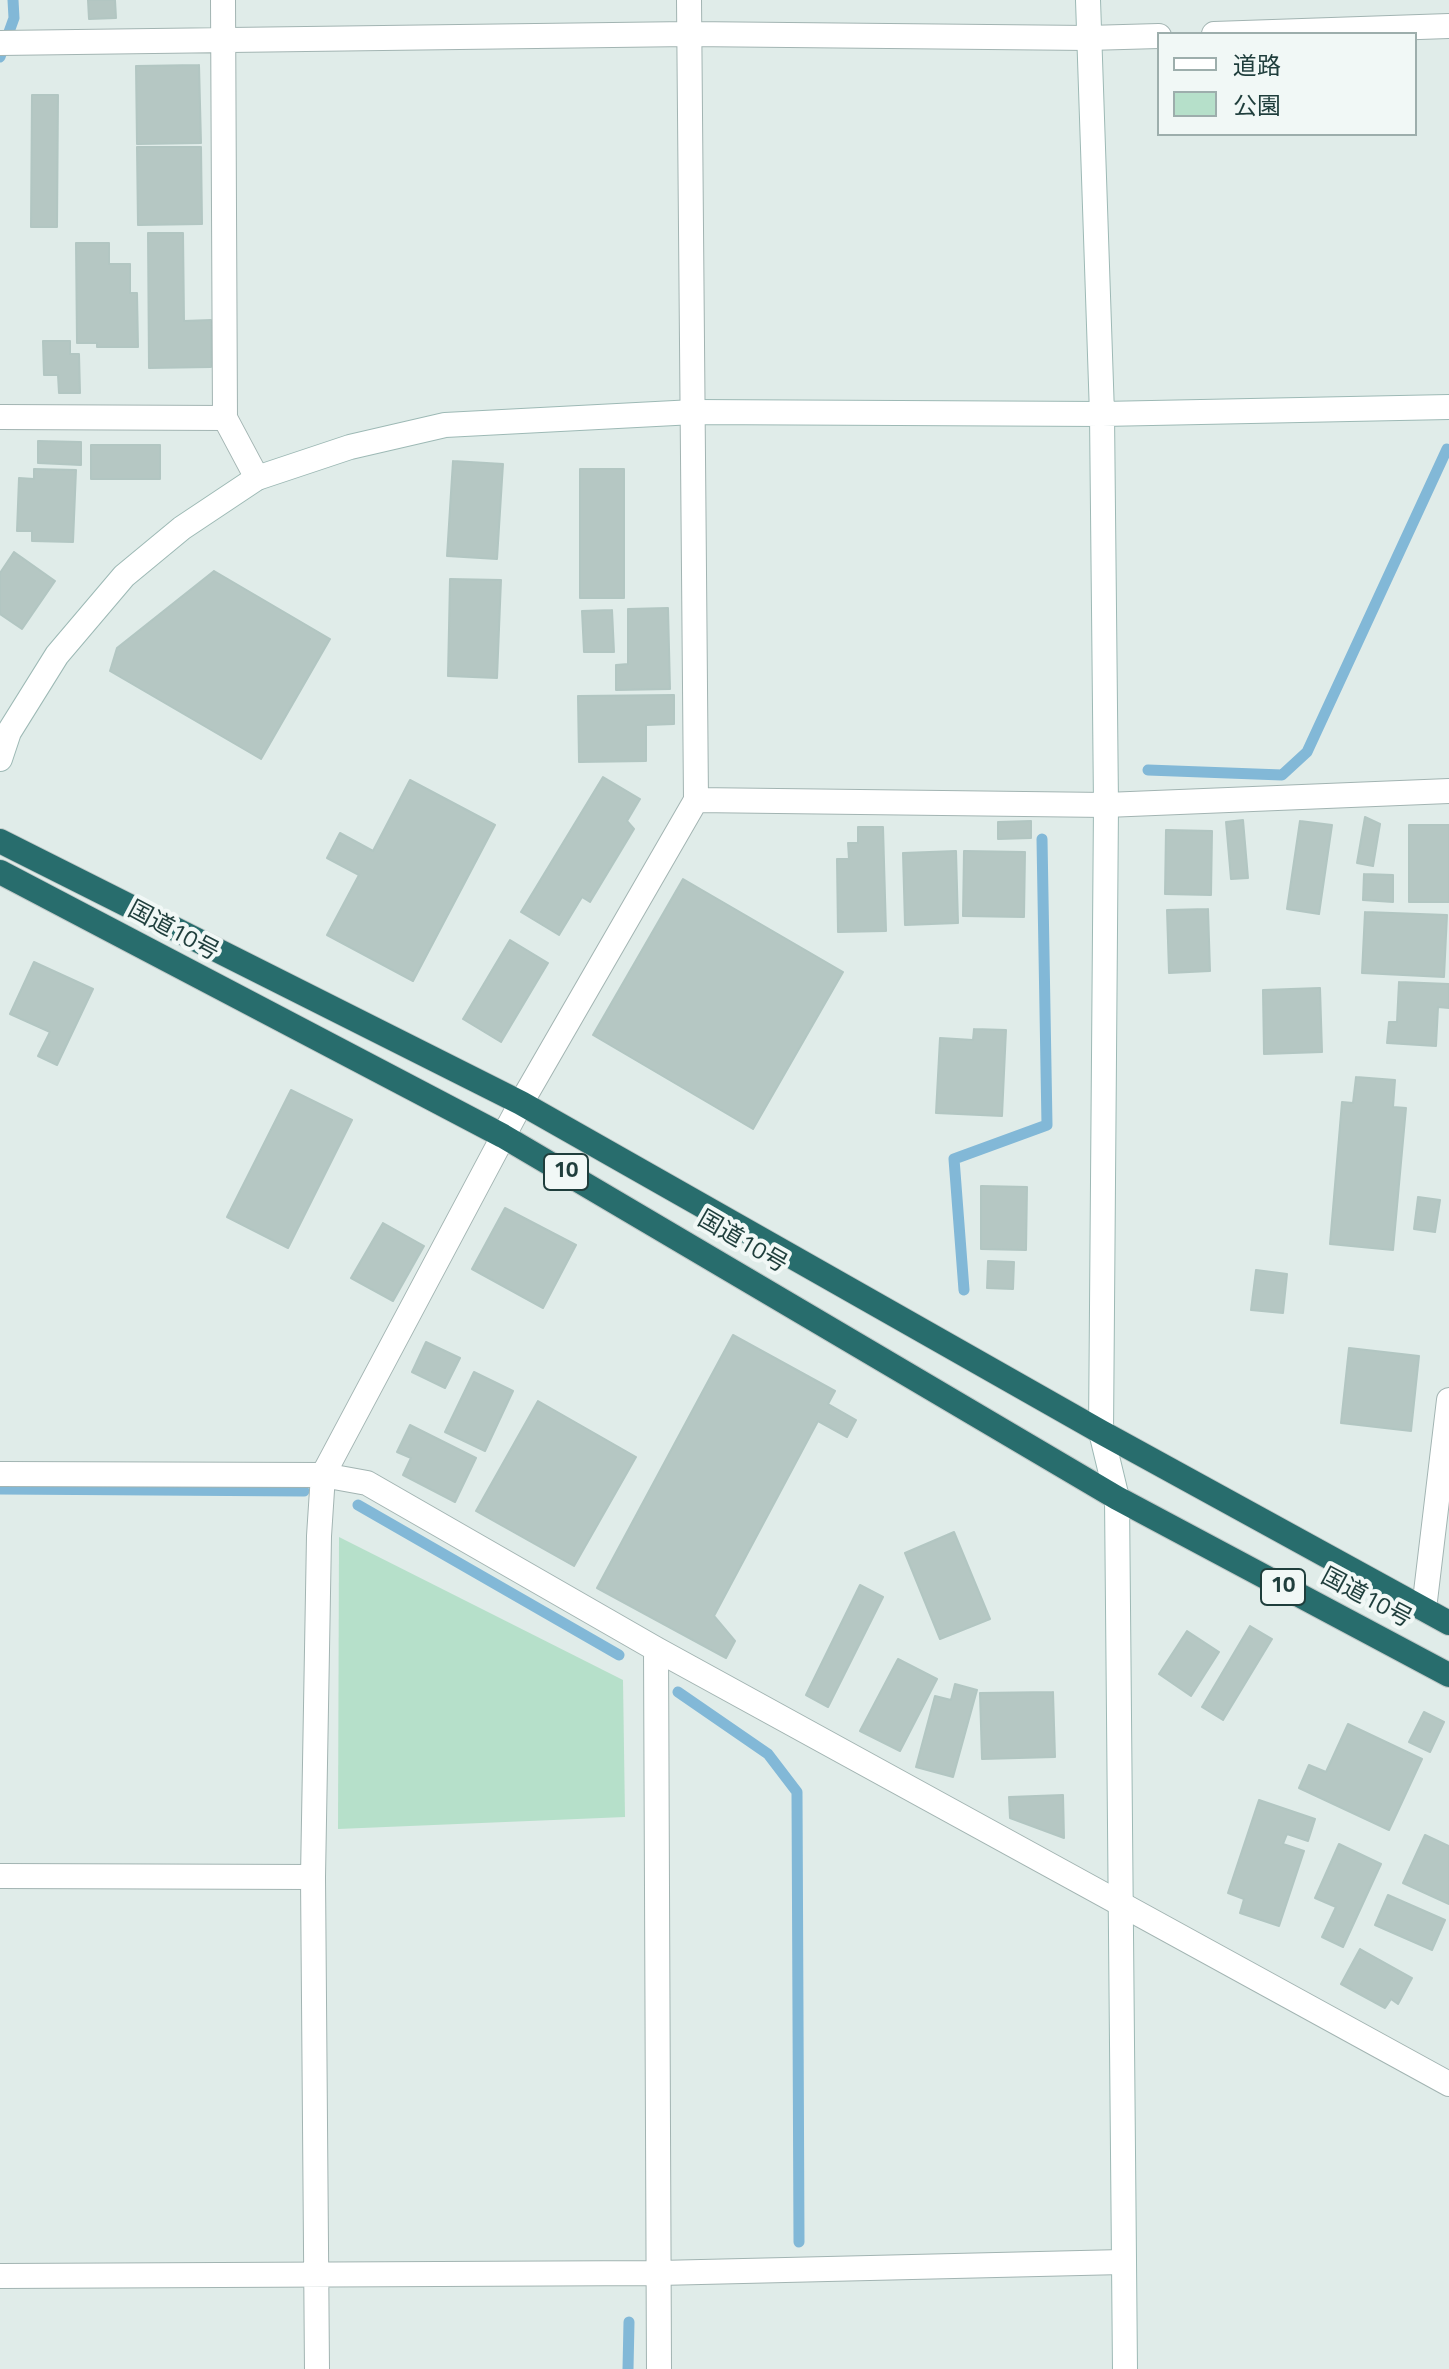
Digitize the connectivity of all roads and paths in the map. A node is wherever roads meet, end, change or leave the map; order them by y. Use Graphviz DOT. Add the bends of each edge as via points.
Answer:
graph roads {
  1 [pos="223,0"];
  2 [pos="689,0"];
  3 [pos="1088,0"];
  4 [pos="1449,26"];
  5 [pos="1273,32"];
  6 [pos="689,34"];
  7 [pos="1157,36"];
  8 [pos="1088,38"];
  9 [pos="223,41"];
  10 [pos="12,43"];
  11 [pos="1449,407"];
  12 [pos="694,412"];
  13 [pos="1102,414"];
  14 [pos="0,417"];
  15 [pos="225,418"];
  16 [pos="257,478"];
  17 [pos="0,759"];
  18 [pos="1449,791"];
  19 [pos="696,800"];
  20 [pos="1106,805"];
  21 [pos="0,841"];
  22 [pos="0,872"];
  23 [pos="521,1103"];
  24 [pos="503,1136"];
  25 [pos="1449,1400"];
  26 [pos="1101,1432"];
  27 [pos="0,1474"];
  28 [pos="323,1475"];
  29 [pos="1117,1498"];
  30 [pos="1424,1609"];
  31 [pos="1449,1623"];
  32 [pos="656,1649"];
  33 [pos="1449,1675"];
  34 [pos="0,1876"];
  35 [pos="313,1877"];
  36 [pos="1120,1903"];
  37 [pos="1449,2084"];
  38 [pos="1123,2262"];
  39 [pos="659,2273"];
  40 [pos="316,2274"];
  41 [pos="0,2276"];
  42 [pos="317,2369"];
  43 [pos="659,2369"];
  44 [pos="1125,2369"];
  1 -- 9 [label="street"];
  2 -- 6 [label="street"];
  3 -- 8 [label="street"];
  4 -- 5 [label="street"];
  6 -- 8 [label="street"];
  6 -- 9 [label="street"];
  6 -- 12 [label="street"];
  7 -- 8 [label="street"];
  8 -- 13 [label="street"];
  9 -- 10 [label="street"];
  9 -- 15 [label="street"];
  11 -- 13 [label="street"];
  12 -- 13 [label="street"];
  12 -- 16 [label="street" via="445,425 350,447"];
  12 -- 19 [label="street"];
  13 -- 20 [label="street"];
  14 -- 15 [label="street"];
  15 -- 16 [label="street"];
  16 -- 17 [label="street" via="182,528 124,576 57,655 9,732"];
  18 -- 20 [label="street"];
  19 -- 20 [label="street"];
  19 -- 23 [label="street"];
  20 -- 26 [label="street"];
  21 -- 23 [label="highway, 国道10号 / 10"];
  22 -- 24 [label="highway, 国道10号 / 10"];
  23 -- 24 [label="street"];
  23 -- 26 [label="highway, 国道10号 / 10"];
  24 -- 28 [label="street"];
  24 -- 29 [label="highway, 国道10号 / 10"];
  25 -- 30 [label="street"];
  26 -- 29 [label="street"];
  26 -- 30 [label="highway, 国道10号 / 10"];
  27 -- 28 [label="street"];
  28 -- 32 [label="street" via="367,1483"];
  28 -- 35 [label="street"];
  29 -- 33 [label="highway, 国道10号 / 10"];
  29 -- 36 [label="street"];
  30 -- 31 [label="highway, 国道10号 / 10"];
  32 -- 36 [label="street"];
  32 -- 39 [label="street"];
  34 -- 35 [label="street"];
  35 -- 40 [label="street"];
  36 -- 37 [label="street"];
  36 -- 38 [label="street"];
  38 -- 39 [label="street"];
  38 -- 44 [label="street"];
  39 -- 40 [label="street"];
  39 -- 43 [label="street"];
  40 -- 41 [label="street"];
  40 -- 42 [label="street"];
}
